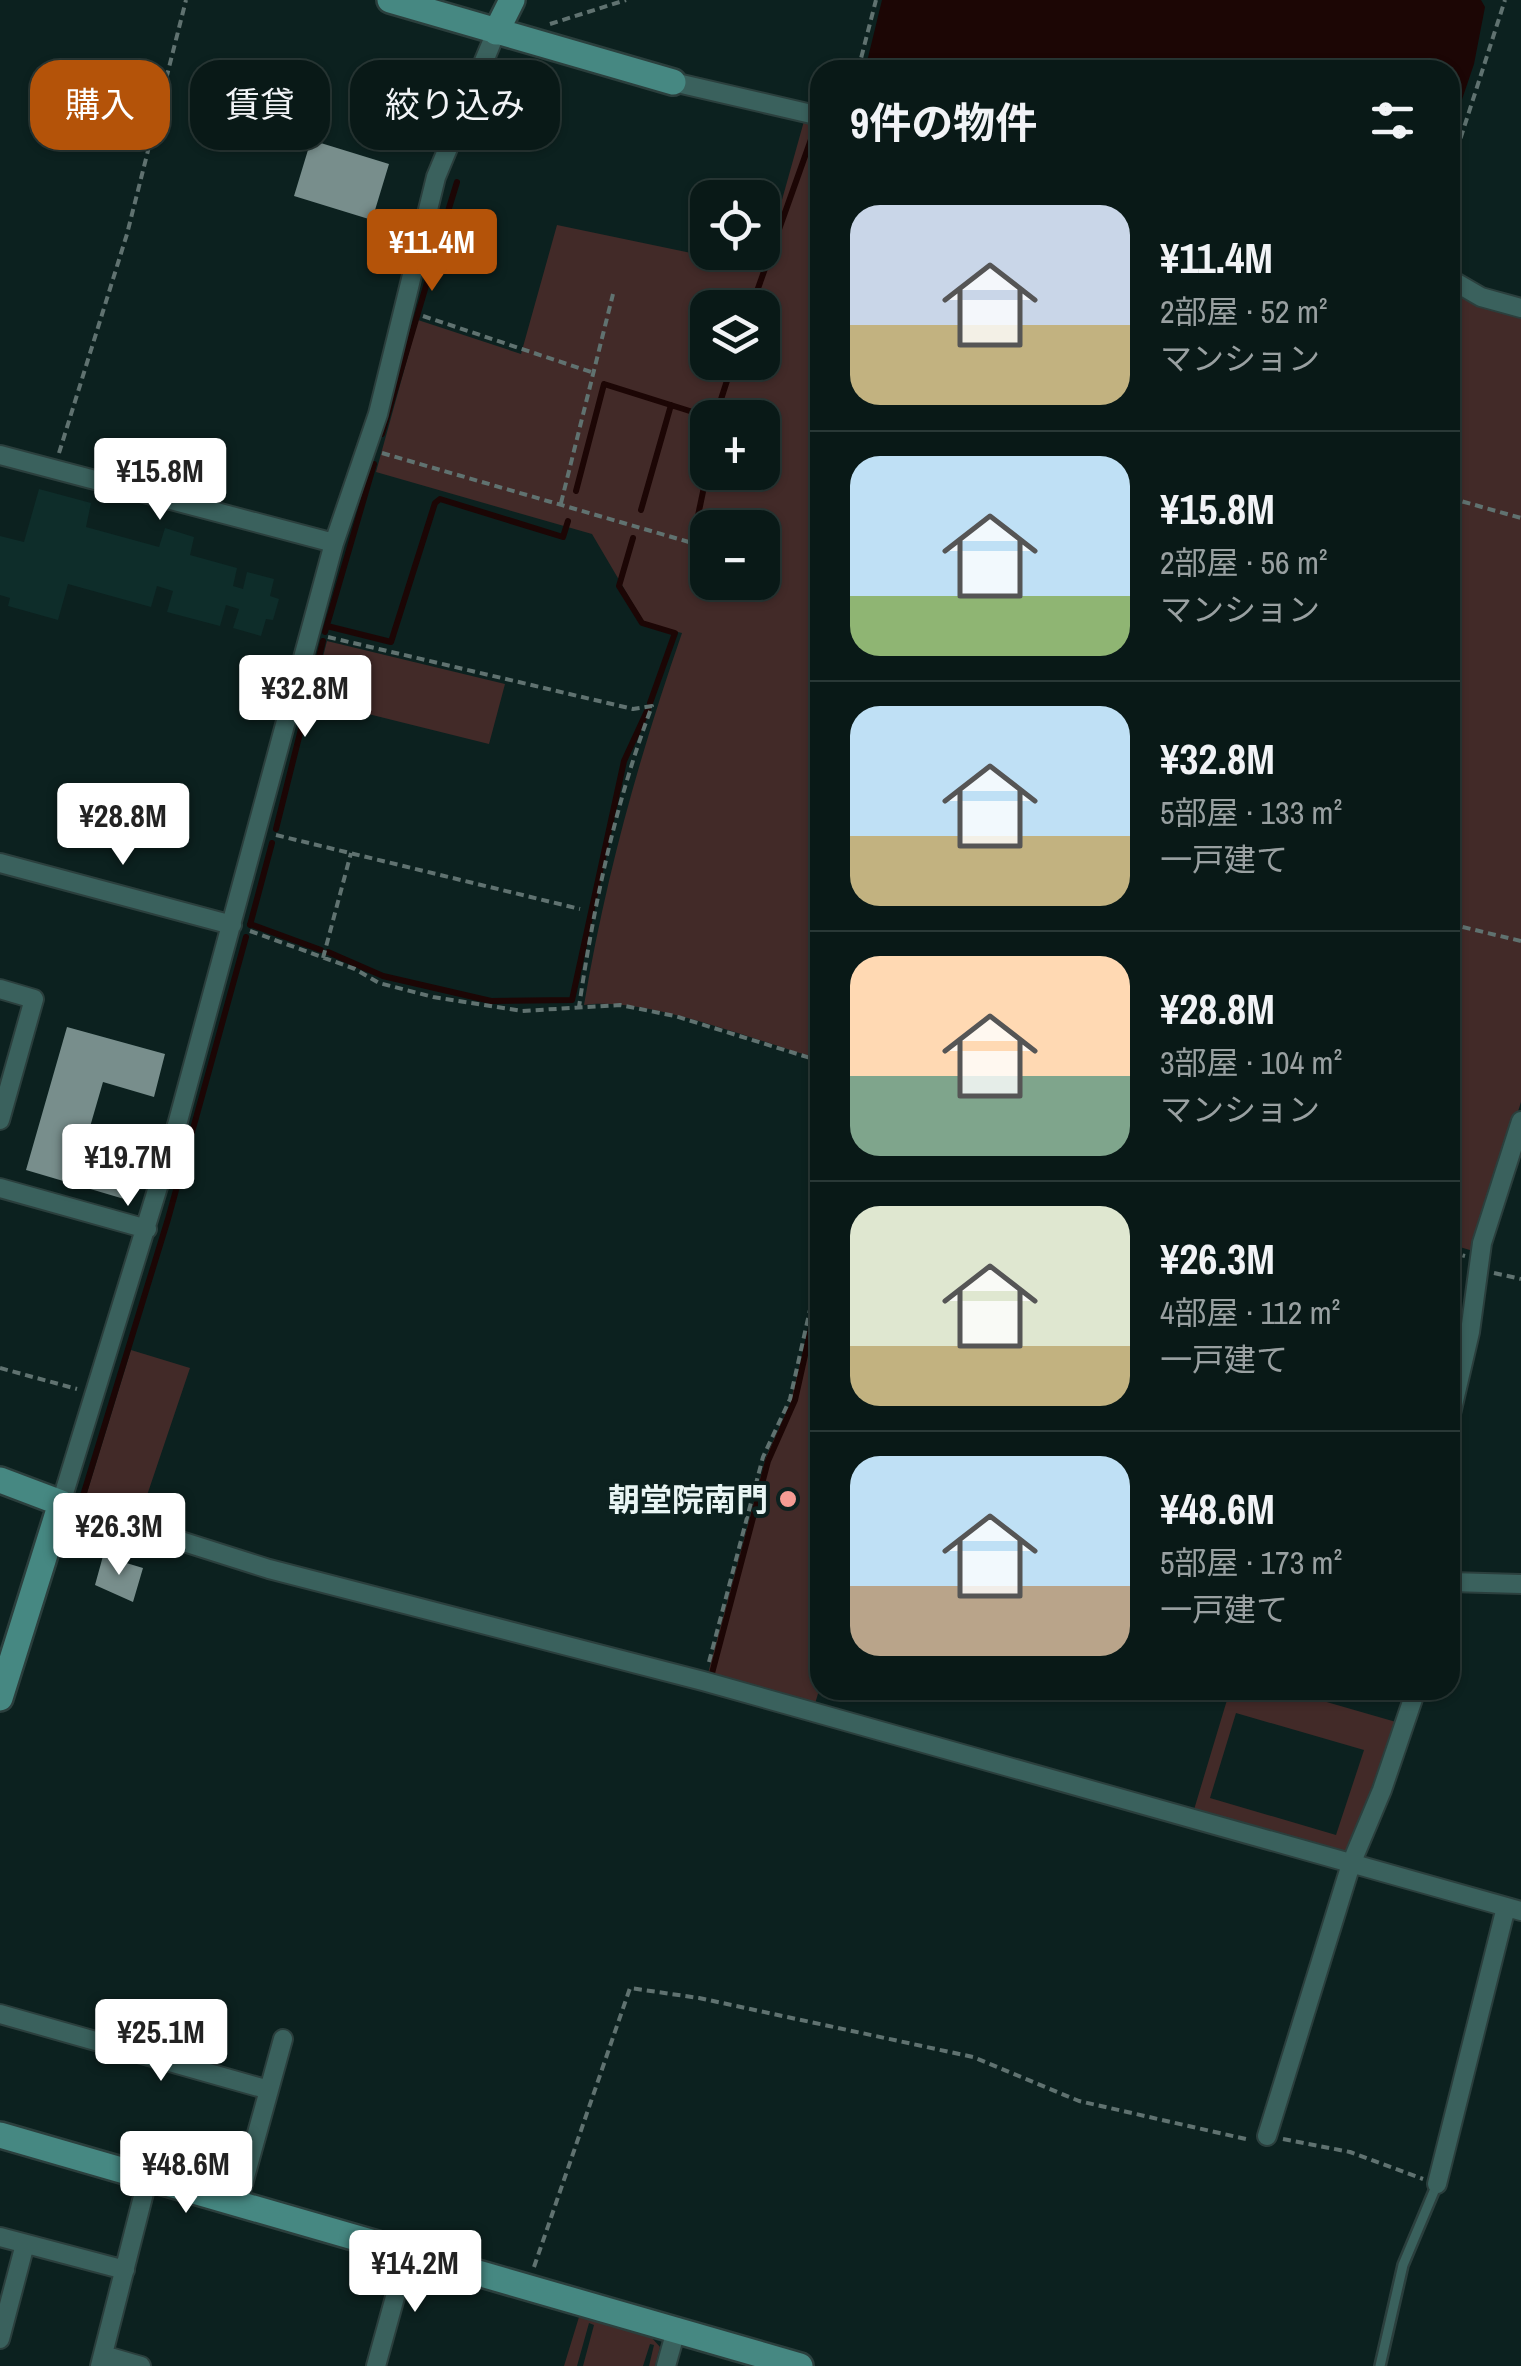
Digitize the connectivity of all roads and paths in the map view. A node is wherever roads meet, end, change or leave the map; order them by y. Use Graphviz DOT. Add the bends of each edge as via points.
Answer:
graph roads {
  1 [pos="186,0"];
  2 [pos="390,0"];
  3 [pos="512,0"];
  4 [pos="626,0"];
  5 [pos="876,0"];
  6 [pos="1505,0"];
  7 [pos="506,34"];
  8 [pos="861,60"];
  9 [pos="672,82"];
  10 [pos="810,114"];
  11 [pos="1460,140"];
  12 [pos="1460,285"];
  13 [pos="613,294"];
  14 [pos="1521,308"];
  15 [pos="421,315"];
  16 [pos="594,372"];
  17 [pos="368,449"];
  18 [pos="0,455"];
  19 [pos="54,470"];
  20 [pos="1460,501"];
  21 [pos="561,504"];
  22 [pos="1521,518"];
  23 [pos="334,543"];
  24 [pos="690,543"];
  25 [pos="309,632"];
  26 [pos="257,830"];
  27 [pos="351,853"];
  28 [pos="0,862"];
  29 [pos="580,910"];
  30 [pos="232,925"];
  31 [pos="1460,927"];
  32 [pos="1521,942"];
  33 [pos="323,958"];
  34 [pos="0,989"];
  35 [pos="579,1007"];
  36 [pos="810,1058"];
  37 [pos="4,1086"];
  38 [pos="0,1120"];
  39 [pos="1521,1121"];
  40 [pos="0,1188"];
  41 [pos="148,1229"];
  42 [pos="1480,1270"];
  43 [pos="1521,1279"];
  44 [pos="810,1310"];
  45 [pos="0,1368"];
  46 [pos="1460,1369"];
  47 [pos="97,1395"];
  48 [pos="0,1480"];
  49 [pos="61,1504"];
  50 [pos="1521,1584"];
  51 [pos="1460,1585"];
  52 [pos="8,1642"];
  53 [pos="703,1681"];
  54 [pos="0,1698"];
  55 [pos="1413,1700"];
  56 [pos="1351,1864"];
  57 [pos="1514,1909"];
  58 [pos="0,2014"];
  59 [pos="283,2039"];
  60 [pos="269,2090"];
  61 [pos="0,2135"];
  62 [pos="1266,2136"];
  63 [pos="148,2177"];
  64 [pos="1436,2184"];
  65 [pos="238,2202"];
  66 [pos="0,2237"];
  67 [pos="25,2244"];
  68 [pos="408,2250"];
  69 [pos="125,2270"];
  70 [pos="528,2284"];
  71 [pos="677,2327"];
  72 [pos="0,2339"];
  73 [pos="101,2361"];
  74 [pos="142,2366"];
  75 [pos="376,2366"];
  76 [pos="666,2366"];
  77 [pos="800,2366"];
  78 [pos="1380,2366"];
  1 -- 19 [label="path" via="127,234"];
  2 -- 7 [label="street"];
  3 -- 7 [label="street"];
  4 -- 7 [label="path"];
  5 -- 8 [label="path"];
  6 -- 11 [label="path"];
  7 -- 9 [label="street"];
  7 -- 17 [label="street" via="436,177"];
  9 -- 10 [label="street"];
  12 -- 14 [label="street"];
  13 -- 16 [label="path"];
  15 -- 16 [label="path"];
  16 -- 21 [label="path"];
  17 -- 21 [label="path"];
  17 -- 23 [label="street"];
  18 -- 19 [label="street"];
  19 -- 23 [label="street"];
  20 -- 22 [label="path"];
  21 -- 24 [label="path"];
  23 -- 25 [label="street"];
  25 -- 26 [label="street"];
  25 -- 35 [label="path" via="633,709 652,706 593,913"];
  26 -- 27 [label="path"];
  26 -- 30 [label="street"];
  27 -- 29 [label="path"];
  27 -- 33 [label="path"];
  28 -- 30 [label="street"];
  30 -- 33 [label="path"];
  30 -- 41 [label="street"];
  31 -- 32 [label="path"];
  33 -- 35 [label="path" via="379,983 486,1008"];
  34 -- 37 [label="street" via="34,999"];
  35 -- 36 [label="path" via="620,1004 675,1016"];
  37 -- 38 [label="street"];
  39 -- 42 [label="street" via="1482,1242"];
  40 -- 41 [label="street"];
  41 -- 47 [label="street"];
  42 -- 43 [label="path"];
  42 -- 46 [label="street"];
  44 -- 53 [label="path" via="790,1399 764,1457"];
  45 -- 47 [label="path"];
  47 -- 49 [label="street"];
  48 -- 49 [label="street"];
  49 -- 52 [label="street"];
  49 -- 53 [label="street" via="270,1569"];
  50 -- 51 [label="street"];
  52 -- 54 [label="street"];
  53 -- 56 [label="street"];
  55 -- 56 [label="street"];
  56 -- 57 [label="street"];
  56 -- 62 [label="street"];
  57 -- 64 [label="street"];
  58 -- 60 [label="street"];
  59 -- 60 [label="street"];
  60 -- 65 [label="street"];
  61 -- 63 [label="street"];
  62 -- 64 [label="path" via="1350,2152"];
  62 -- 70 [label="path" via="1248,2140 1080,2101 972,2057 899,2039 630,1988"];
  63 -- 65 [label="street"];
  63 -- 69 [label="street"];
  64 -- 78 [label="lane" via="1404,2265"];
  65 -- 68 [label="street"];
  66 -- 67 [label="street"];
  67 -- 69 [label="street"];
  67 -- 72 [label="street"];
  68 -- 70 [label="street"];
  68 -- 75 [label="street"];
  69 -- 73 [label="street"];
  70 -- 71 [label="street"];
  71 -- 76 [label="street"];
  71 -- 77 [label="street"];
  73 -- 74 [label="street"];
}
